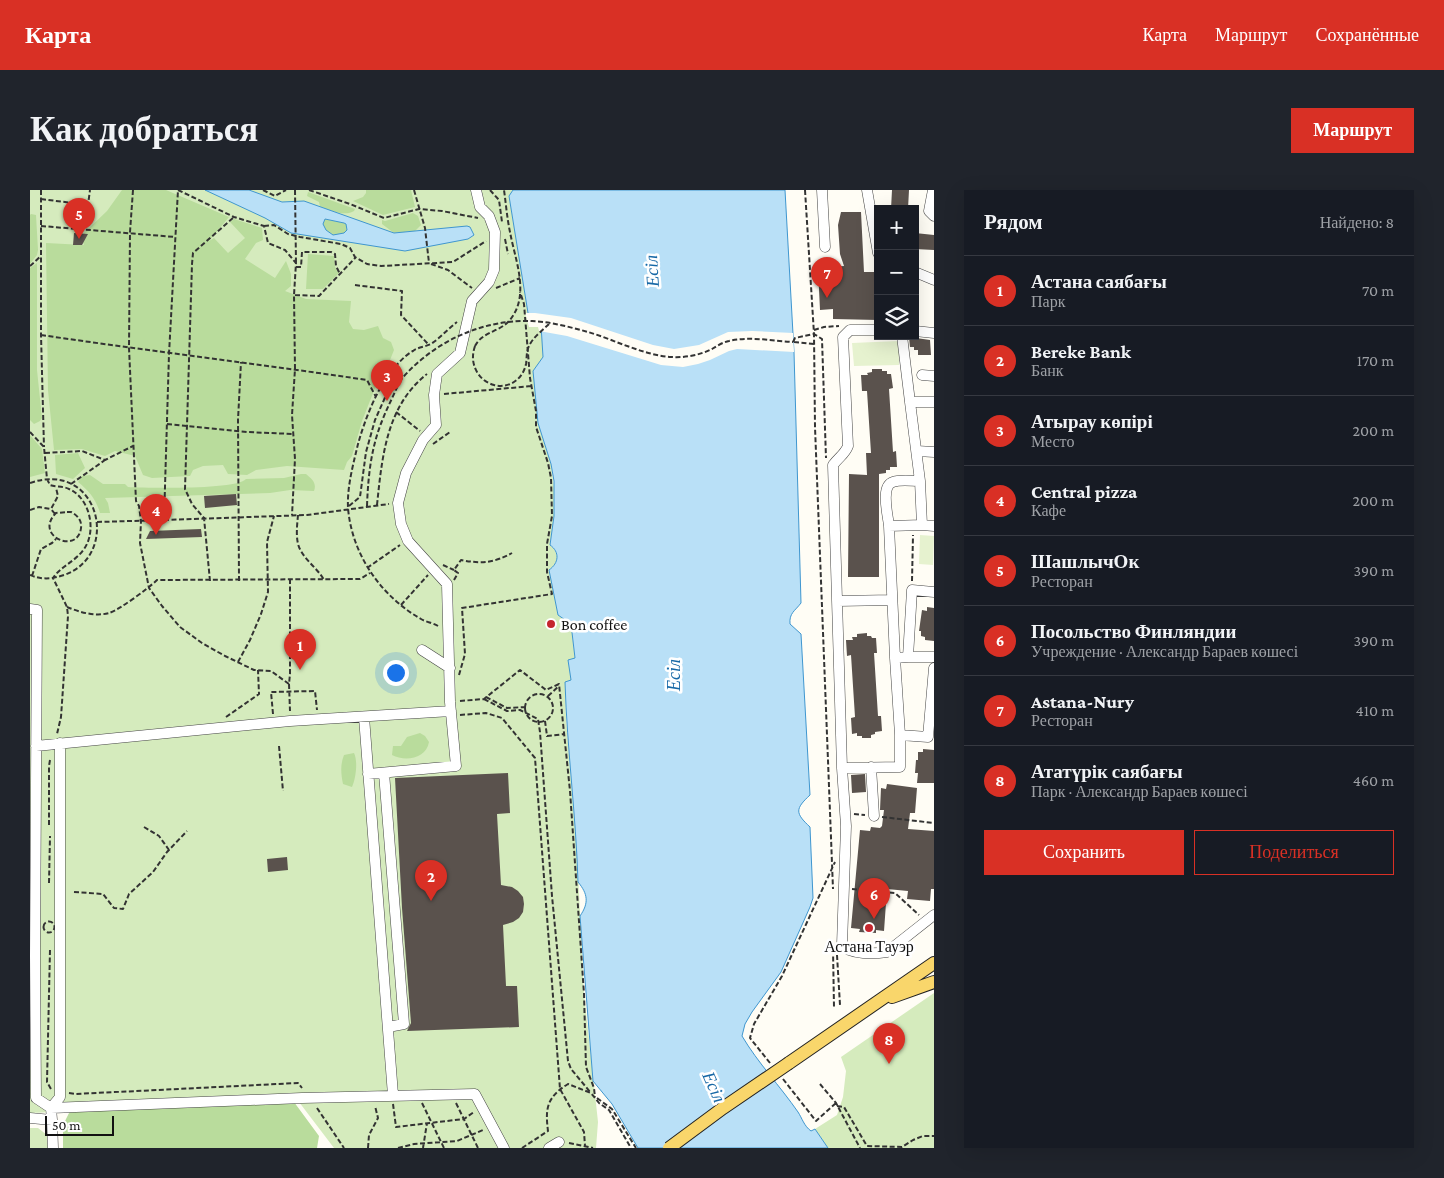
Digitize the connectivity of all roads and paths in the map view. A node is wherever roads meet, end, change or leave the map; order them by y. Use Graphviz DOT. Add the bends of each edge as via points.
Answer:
graph roads {
  1 [pos="41,190"];
  2 [pos="90,190"];
  3 [pos="133,190"];
  4 [pos="178,190"];
  5 [pos="263,190"];
  6 [pos="286,190"];
  7 [pos="294,190"];
  8 [pos="309,190"];
  9 [pos="414,190"];
  10 [pos="476,190"];
  11 [pos="504,190"];
  12 [pos="805,190"];
  13 [pos="822,190"];
  14 [pos="867,190"];
  15 [pos="933,190"];
  16 [pos="183,191"];
  17 [pos="41,199"];
  18 [pos="418,209"];
  19 [pos="934,216"];
  20 [pos="234,217"];
  21 [pos="482,219"];
  22 [pos="41,226"];
  23 [pos="264,226"];
  24 [pos="130,232"];
  25 [pos="176,237"];
  26 [pos="484,243"];
  27 [pos="825,247"];
  28 [pos="877,250"];
  29 [pos="41,256"];
  30 [pos="356,258"];
  31 [pos="296,263"];
  32 [pos="429,264"];
  33 [pos="30,266"];
  34 [pos="296,267"];
  35 [pos="340,274"];
  36 [pos="919,274"];
  37 [pos="520,278"];
  38 [pos="934,280"];
  39 [pos="355,285"];
  40 [pos="482,290"];
  41 [pos="520,292"];
  42 [pos="294,295"];
  43 [pos="550,323"];
  44 [pos="839,326"];
  45 [pos="814,330"];
  46 [pos="874,330"];
  47 [pos="919,331"];
  48 [pos="934,333"];
  49 [pos="814,334"];
  50 [pos="41,335"];
  51 [pos="458,338"];
  52 [pos="902,340"];
  53 [pos="793,342"];
  54 [pos="814,344"];
  55 [pos="429,345"];
  56 [pos="129,348"];
  57 [pos="169,354"];
  58 [pos="189,356"];
  59 [pos="241,362"];
  60 [pos="295,369"];
  61 [pos="430,372"];
  62 [pos="922,375"];
  63 [pos="934,376"];
  64 [pos="399,382"];
  65 [pos="532,386"];
  66 [pos="434,395"];
  67 [pos="376,397"];
  68 [pos="910,402"];
  69 [pos="934,402"];
  70 [pos="396,412"];
  71 [pos="167,424"];
  72 [pos="188,426"];
  73 [pos="30,432"];
  74 [pos="450,432"];
  75 [pos="293,434"];
  76 [pos="426,436"];
  77 [pos="134,445"];
  78 [pos="44,447"];
  79 [pos="428,449"];
  80 [pos="917,452"];
  81 [pos="934,452"];
  82 [pos="46,453"];
  83 [pos="105,460"];
  84 [pos="47,479"];
  85 [pos="920,482"];
  86 [pos="30,483"];
  87 [pos="71,484"];
  88 [pos="55,486"];
  89 [pos="392,504"];
  90 [pos="377,505"];
  91 [pos="367,506"];
  92 [pos="348,509"];
  93 [pos="30,510"];
  94 [pos="51,510"];
  95 [pos="55,514"];
  96 [pos="292,515"];
  97 [pos="298,515"];
  98 [pos="239,516"];
  99 [pos="274,516"];
  100 [pos="204,518"];
  101 [pos="164,520"];
  102 [pos="141,521"];
  103 [pos="97,522"];
  104 [pos="889,526"];
  105 [pos="918,526"];
  106 [pos="934,526"];
  107 [pos="56,538"];
  108 [pos="402,544"];
  109 [pos="512,553"];
  110 [pos="442,565"];
  111 [pos="367,568"];
  112 [pos="425,570"];
  113 [pos="454,570"];
  114 [pos="370,573"];
  115 [pos="31,575"];
  116 [pos="53,578"];
  117 [pos="290,580"];
  118 [pos="324,580"];
  119 [pos="210,581"];
  120 [pos="239,581"];
  121 [pos="454,581"];
  122 [pos="149,588"];
  123 [pos="912,590"];
  124 [pos="934,592"];
  125 [pos="892,600"];
  126 [pos="838,601"];
  127 [pos="401,605"];
  128 [pos="67,607"];
  129 [pos="462,608"];
  130 [pos="30,609"];
  131 [pos="456,609"];
  132 [pos="440,627"];
  133 [pos="33,634"];
  134 [pos="422,650"];
  135 [pos="908,656"];
  136 [pos="934,657"];
  137 [pos="896,658"];
  138 [pos="238,662"];
  139 [pos="450,668"];
  140 [pos="934,668"];
  141 [pos="258,670"];
  142 [pos="459,677"];
  143 [pos="289,684"];
  144 [pos="559,686"];
  145 [pos="289,692"];
  146 [pos="460,693"];
  147 [pos="548,696"];
  148 [pos="485,698"];
  149 [pos="525,707"];
  150 [pos="453,708"];
  151 [pos="526,712"];
  152 [pos="317,713"];
  153 [pos="273,714"];
  154 [pos="226,716"];
  155 [pos="364,717"];
  156 [pos="290,721"];
  157 [pos="545,721"];
  158 [pos="538,722"];
  159 [pos="565,734"];
  160 [pos="900,735"];
  161 [pos="58,743"];
  162 [pos="36,746"];
  163 [pos="279,746"];
  164 [pos="842,768"];
  165 [pos="871,768"];
  166 [pos="384,773"];
  167 [pos="368,774"];
  168 [pos="33,787"];
  169 [pos="283,791"];
  170 [pos="874,816"];
  171 [pos="49,826"];
  172 [pos="144,827"];
  173 [pos="187,832"];
  174 [pos="49,836"];
  175 [pos="169,850"];
  176 [pos="833,867"];
  177 [pos="50,883"];
  178 [pos="851,889"];
  179 [pos="74,892"];
  180 [pos="834,895"];
  181 [pos="934,915"];
  182 [pos="924,923"];
  183 [pos="53,931"];
  184 [pos="833,940"];
  185 [pos="50,949"];
  186 [pos="837,950"];
  187 [pos="934,963"];
  188 [pos="934,982"];
  189 [pos="875,1003"];
  190 [pos="840,1005"];
  191 [pos="834,1008"];
  192 [pos="388,1026"];
  193 [pos="789,1064"];
  194 [pos="774,1068"];
  195 [pos="780,1076"];
  196 [pos="820,1084"];
  197 [pos="560,1089"];
  198 [pos="60,1092"];
  199 [pos="591,1092"];
  200 [pos="452,1094"];
  201 [pos="392,1095"];
  202 [pos="418,1095"];
  203 [pos="373,1096"];
  204 [pos="595,1097"];
  205 [pos="310,1098"];
  206 [pos="836,1103"];
  207 [pos="482,1106"];
  208 [pos="837,1106"];
  209 [pos="51,1108"];
  210 [pos="30,1118"];
  211 [pos="464,1119"];
  212 [pos="52,1120"];
  213 [pos="427,1123"];
  214 [pos="492,1126"];
  215 [pos="472,1135"];
  216 [pos="934,1136"];
  217 [pos="559,1142"];
  218 [pos="423,1143"];
  219 [pos="573,1144"];
  220 [pos="585,1146"];
  221 [pos="53,1148"];
  222 [pos="344,1148"];
  223 [pos="368,1148"];
  224 [pos="398,1148"];
  225 [pos="423,1148"];
  226 [pos="444,1148"];
  227 [pos="478,1148"];
  228 [pos="504,1148"];
  229 [pos="522,1148"];
  230 [pos="549,1148"];
  231 [pos="593,1148"];
  232 [pos="631,1148"];
  233 [pos="636,1148"];
  234 [pos="669,1148"];
  235 [pos="677,1148"];
  236 [pos="860,1148"];
  1 -- 17 [label="path"];
  2 -- 17 [label="path" via="88,205"];
  3 -- 24 [label="path"];
  4 -- 16 [label="path"];
  4 -- 25 [label="path"];
  5 -- 6 [label="path" via="275,196"];
  7 -- 31 [label="path, bridge"];
  8 -- 18 [label="path" via="384,218"];
  9 -- 18 [label="path"];
  10 -- 40 [label="street" via="480,207 490,216 495,232 494,270"];
  11 -- 37 [label="path"];
  12 -- 45 [label="path"];
  13 -- 27 [label="street"];
  14 -- 28 [label="street"];
  15 -- 19 [label="street" via="929,211"];
  16 -- 20 [label="path"];
  17 -- 22 [label="path"];
  18 -- 21 [label="path"];
  18 -- 32 [label="path" via="425,228"];
  20 -- 23 [label="path"];
  20 -- 58 [label="path" via="193,254"];
  22 -- 24 [label="path"];
  22 -- 29 [label="path"];
  23 -- 30 [label="path" via="274,225 288,234 341,244 350,248"];
  23 -- 31 [label="path" via="268,243 285,250"];
  24 -- 25 [label="path"];
  24 -- 56 [label="path"];
  25 -- 57 [label="path"];
  26 -- 32 [label="path" via="453,262"];
  29 -- 33 [label="path"];
  29 -- 50 [label="path"];
  30 -- 32 [label="path" via="381,266"];
  30 -- 35 [label="path"];
  31 -- 34 [label="path"];
  32 -- 40 [label="path" via="448,270 475,290 478,286"];
  34 -- 35 [label="path" via="301,266 302,252 331,252 335,254"];
  34 -- 42 [label="path"];
  35 -- 42 [label="path" via="320,296"];
  36 -- 38 [label="street"];
  37 -- 40 [label="path" via="495,288 488,295"];
  37 -- 41 [label="path"];
  39 -- 55 [label="path" via="402,291 401,315"];
  40 -- 66 [label="street" via="472,301 460,353 438,374"];
  41 -- 43 [label="path, bridge" via="517,307 508,322 483,336 476,344 473,357 479,376 488,384 498,386 516,382 522,374 529,344"];
  41 -- 65 [label="path"];
  42 -- 60 [label="path"];
  43 -- 53 [label="path, bridge" via="672,357 702,353 730,340"];
  43 -- 64 [label="path, bridge" via="506,322 464,333 422,359"];
  44 -- 45 [label="path"];
  45 -- 49 [label="path"];
  46 -- 126 [label="street" via="850,330 843,337 848,446 833,464"];
  47 -- 48 [label="street"];
  49 -- 53 [label="path" via="795,338"];
  49 -- 54 [label="path"];
  50 -- 56 [label="path"];
  50 -- 78 [label="path"];
  51 -- 55 [label="path" via="460,319"];
  52 -- 68 [label="street"];
  53 -- 54 [label="path"];
  54 -- 176 [label="path"];
  55 -- 67 [label="path" via="413,350 395,367"];
  56 -- 57 [label="path"];
  56 -- 77 [label="path"];
  57 -- 58 [label="path"];
  57 -- 71 [label="path"];
  58 -- 59 [label="path"];
  58 -- 72 [label="path"];
  59 -- 60 [label="path"];
  59 -- 98 [label="path"];
  60 -- 67 [label="path" via="367,380"];
  60 -- 75 [label="path"];
  61 -- 70 [label="path" via="413,386"];
  62 -- 63 [label="street"];
  64 -- 91 [label="path" via="376,437"];
  64 -- 92 [label="path" via="387,393 375,420 366,452 360,497"];
  65 -- 66 [label="path"];
  65 -- 129 [label="path" via="536,427 551,478 552,516 547,572 552,594"];
  66 -- 76 [label="street" via="436,425"];
  67 -- 92 [label="path" via="355,457"];
  68 -- 69 [label="street"];
  68 -- 80 [label="street"];
  70 -- 76 [label="path"];
  70 -- 90 [label="path" via="383,452"];
  71 -- 72 [label="path"];
  71 -- 101 [label="path"];
  72 -- 75 [label="path"];
  72 -- 100 [label="path" via="185,489"];
  73 -- 78 [label="path"];
  74 -- 79 [label="path"];
  75 -- 96 [label="path"];
  76 -- 139 [label="street" via="406,473 398,503 408,541 448,584"];
  77 -- 83 [label="path"];
  77 -- 102 [label="path" via="136,501"];
  78 -- 82 [label="path"];
  80 -- 81 [label="street"];
  80 -- 85 [label="street"];
  82 -- 83 [label="path" via="82,451"];
  82 -- 84 [label="path"];
  83 -- 87 [label="path"];
  84 -- 86 [label="path"];
  84 -- 87 [label="path"];
  84 -- 88 [label="path" via="50,485"];
  85 -- 104 [label="street" via="894,481 888,484 885,490"];
  85 -- 105 [label="street"];
  87 -- 103 [label="path" via="80,489 92,504"];
  88 -- 94 [label="path" via="58,496"];
  88 -- 116 [label="path" via="69,489 82,500 90,518 90,530 85,548"];
  89 -- 90 [label="path"];
  90 -- 91 [label="path"];
  91 -- 92 [label="path"];
  92 -- 97 [label="path"];
  92 -- 111 [label="path"];
  93 -- 94 [label="path" via="39,507"];
  94 -- 95 [label="path"];
  95 -- 107 [label="path" via="50,527"];
  95 -- 107 [label="path" via="71,512 79,518 81,528 72,540"];
  96 -- 97 [label="path"];
  96 -- 99 [label="path"];
  97 -- 118 [label="path" via="300,550"];
  98 -- 99 [label="path"];
  98 -- 100 [label="path"];
  98 -- 120 [label="path"];
  99 -- 138 [label="path" via="267,542 268,592"];
  100 -- 101 [label="path"];
  100 -- 119 [label="path"];
  101 -- 102 [label="path"];
  102 -- 103 [label="path"];
  102 -- 122 [label="path" via="140,543"];
  103 -- 116 [label="path" via="96,541 86,559 70,572"];
  104 -- 105 [label="street"];
  104 -- 125 [label="street"];
  105 -- 106 [label="street"];
  105 -- 123 [label="path"];
  107 -- 115 [label="path" via="41,548"];
  108 -- 111 [label="path"];
  109 -- 113 [label="path" via="490,563 461,560"];
  110 -- 113 [label="path"];
  111 -- 114 [label="path"];
  112 -- 127 [label="path" via="430,573"];
  113 -- 121 [label="path" via="458,573"];
  114 -- 118 [label="path" via="360,579"];
  114 -- 127 [label="path"];
  115 -- 116 [label="path"];
  116 -- 128 [label="path"];
  117 -- 118 [label="path"];
  117 -- 120 [label="path"];
  117 -- 143 [label="path"];
  119 -- 120 [label="path"];
  119 -- 122 [label="path" via="157,580"];
  122 -- 128 [label="path" via="110,613 97,615"];
  122 -- 138 [label="path" via="180,628"];
  123 -- 124 [label="street"];
  123 -- 135 [label="street"];
  125 -- 126 [label="street"];
  125 -- 137 [label="street"];
  126 -- 164 [label="street"];
  127 -- 132 [label="path" via="422,620"];
  128 -- 161 [label="path"];
  129 -- 131 [label="path"];
  129 -- 142 [label="path" via="465,654"];
  130 -- 133 [label="street" via="37,610"];
  133 -- 162 [label="street"];
  134 -- 139 [label="street"];
  135 -- 136 [label="street"];
  135 -- 137 [label="street"];
  137 -- 160 [label="street"];
  138 -- 141 [label="path"];
  139 -- 150 [label="street"];
  140 -- 160 [label="street" via="928,737"];
  141 -- 143 [label="path" via="271,671"];
  141 -- 154 [label="path" via="259,694"];
  143 -- 145 [label="path"];
  144 -- 147 [label="path"];
  144 -- 148 [label="path" via="546,690 520,670"];
  144 -- 159 [label="path"];
  145 -- 152 [label="path" via="314,690"];
  145 -- 153 [label="path" via="271,692"];
  145 -- 156 [label="path"];
  146 -- 150 [label="path"];
  147 -- 149 [label="path" via="536,694 528,699"];
  147 -- 157 [label="path" via="554,709"];
  148 -- 149 [label="path" via="506,708"];
  148 -- 150 [label="path"];
  148 -- 151 [label="path" via="507,711"];
  149 -- 151 [label="path"];
  150 -- 155 [label="street"];
  150 -- 166 [label="street" via="456,766"];
  150 -- 197 [label="path" via="502,718 535,758"];
  151 -- 158 [label="path"];
  155 -- 156 [label="street"];
  155 -- 167 [label="street"];
  156 -- 161 [label="street"];
  157 -- 158 [label="path"];
  157 -- 159 [label="path" via="547,736"];
  158 -- 199 [label="path" via="568,1061"];
  159 -- 204 [label="path" via="584,994 586,1067"];
  160 -- 165 [label="street" via="900,767"];
  161 -- 162 [label="street"];
  161 -- 171 [label="path" via="48,766"];
  161 -- 198 [label="street"];
  162 -- 168 [label="street"];
  163 -- 169 [label="path"];
  164 -- 165 [label="street"];
  164 -- 182 [label="street" via="846,826 843,946 858,952 887,952"];
  165 -- 170 [label="street"];
  166 -- 167 [label="street"];
  166 -- 192 [label="street" via="404,1024"];
  167 -- 192 [label="street"];
  168 -- 209 [label="street" via="36,1098"];
  172 -- 175 [label="path" via="159,836"];
  173 -- 175 [label="path"];
  174 -- 177 [label="path"];
  175 -- 179 [label="path" via="153,872 129,894 123,909 114,908 103,894"];
  176 -- 180 [label="path"];
  176 -- 194 [label="path" via="782,976 754,1024 750,1038"];
  178 -- 182 [label="path" via="895,893"];
  181 -- 182 [label="street"];
  183 -- 183 [label="path" via="54,924 46,922 45,930"];
  184 -- 191 [label="path"];
  185 -- 198 [label="path" via="47,1082 54,1091"];
  186 -- 190 [label="path"];
  187 -- 189 [label="main road"];
  188 -- 189 [label="main road"];
  189 -- 193 [label="main road"];
  192 -- 201 [label="street"];
  193 -- 234 [label="main road, bridge"];
  193 -- 235 [label="main road, bridge" via="714,1124"];
  195 -- 206 [label="path" via="816,1121"];
  196 -- 206 [label="path"];
  197 -- 199 [label="path" via="568,1084"];
  197 -- 220 [label="path" via="584,1132"];
  197 -- 229 [label="path" via="548,1105 548,1131"];
  198 -- 205 [label="path" via="76,1094 298,1084"];
  198 -- 209 [label="street"];
  199 -- 204 [label="path"];
  200 -- 202 [label="street"];
  200 -- 207 [label="street" via="475,1094"];
  200 -- 211 [label="path"];
  201 -- 202 [label="street"];
  201 -- 203 [label="street"];
  201 -- 213 [label="path" via="396,1126"];
  202 -- 226 [label="path"];
  203 -- 205 [label="street"];
  203 -- 223 [label="path" via="378,1118 369,1134"];
  204 -- 232 [label="path" via="609,1110"];
  204 -- 233 [label="path" via="612,1109"];
  205 -- 209 [label="street"];
  205 -- 222 [label="path"];
  206 -- 208 [label="path"];
  207 -- 211 [label="path"];
  207 -- 214 [label="street"];
  208 -- 216 [label="path" via="844,1107 867,1146 902,1147 923,1136"];
  208 -- 236 [label="path"];
  209 -- 212 [label="street"];
  210 -- 212 [label="street"];
  211 -- 213 [label="path"];
  211 -- 215 [label="path"];
  212 -- 221 [label="street"];
  213 -- 218 [label="path"];
  214 -- 215 [label="path"];
  214 -- 228 [label="street"];
  215 -- 218 [label="path" via="457,1141"];
  215 -- 227 [label="path"];
  217 -- 230 [label="street"];
  218 -- 224 [label="path"];
  218 -- 225 [label="path"];
  219 -- 220 [label="path"];
  220 -- 231 [label="path"];
}
